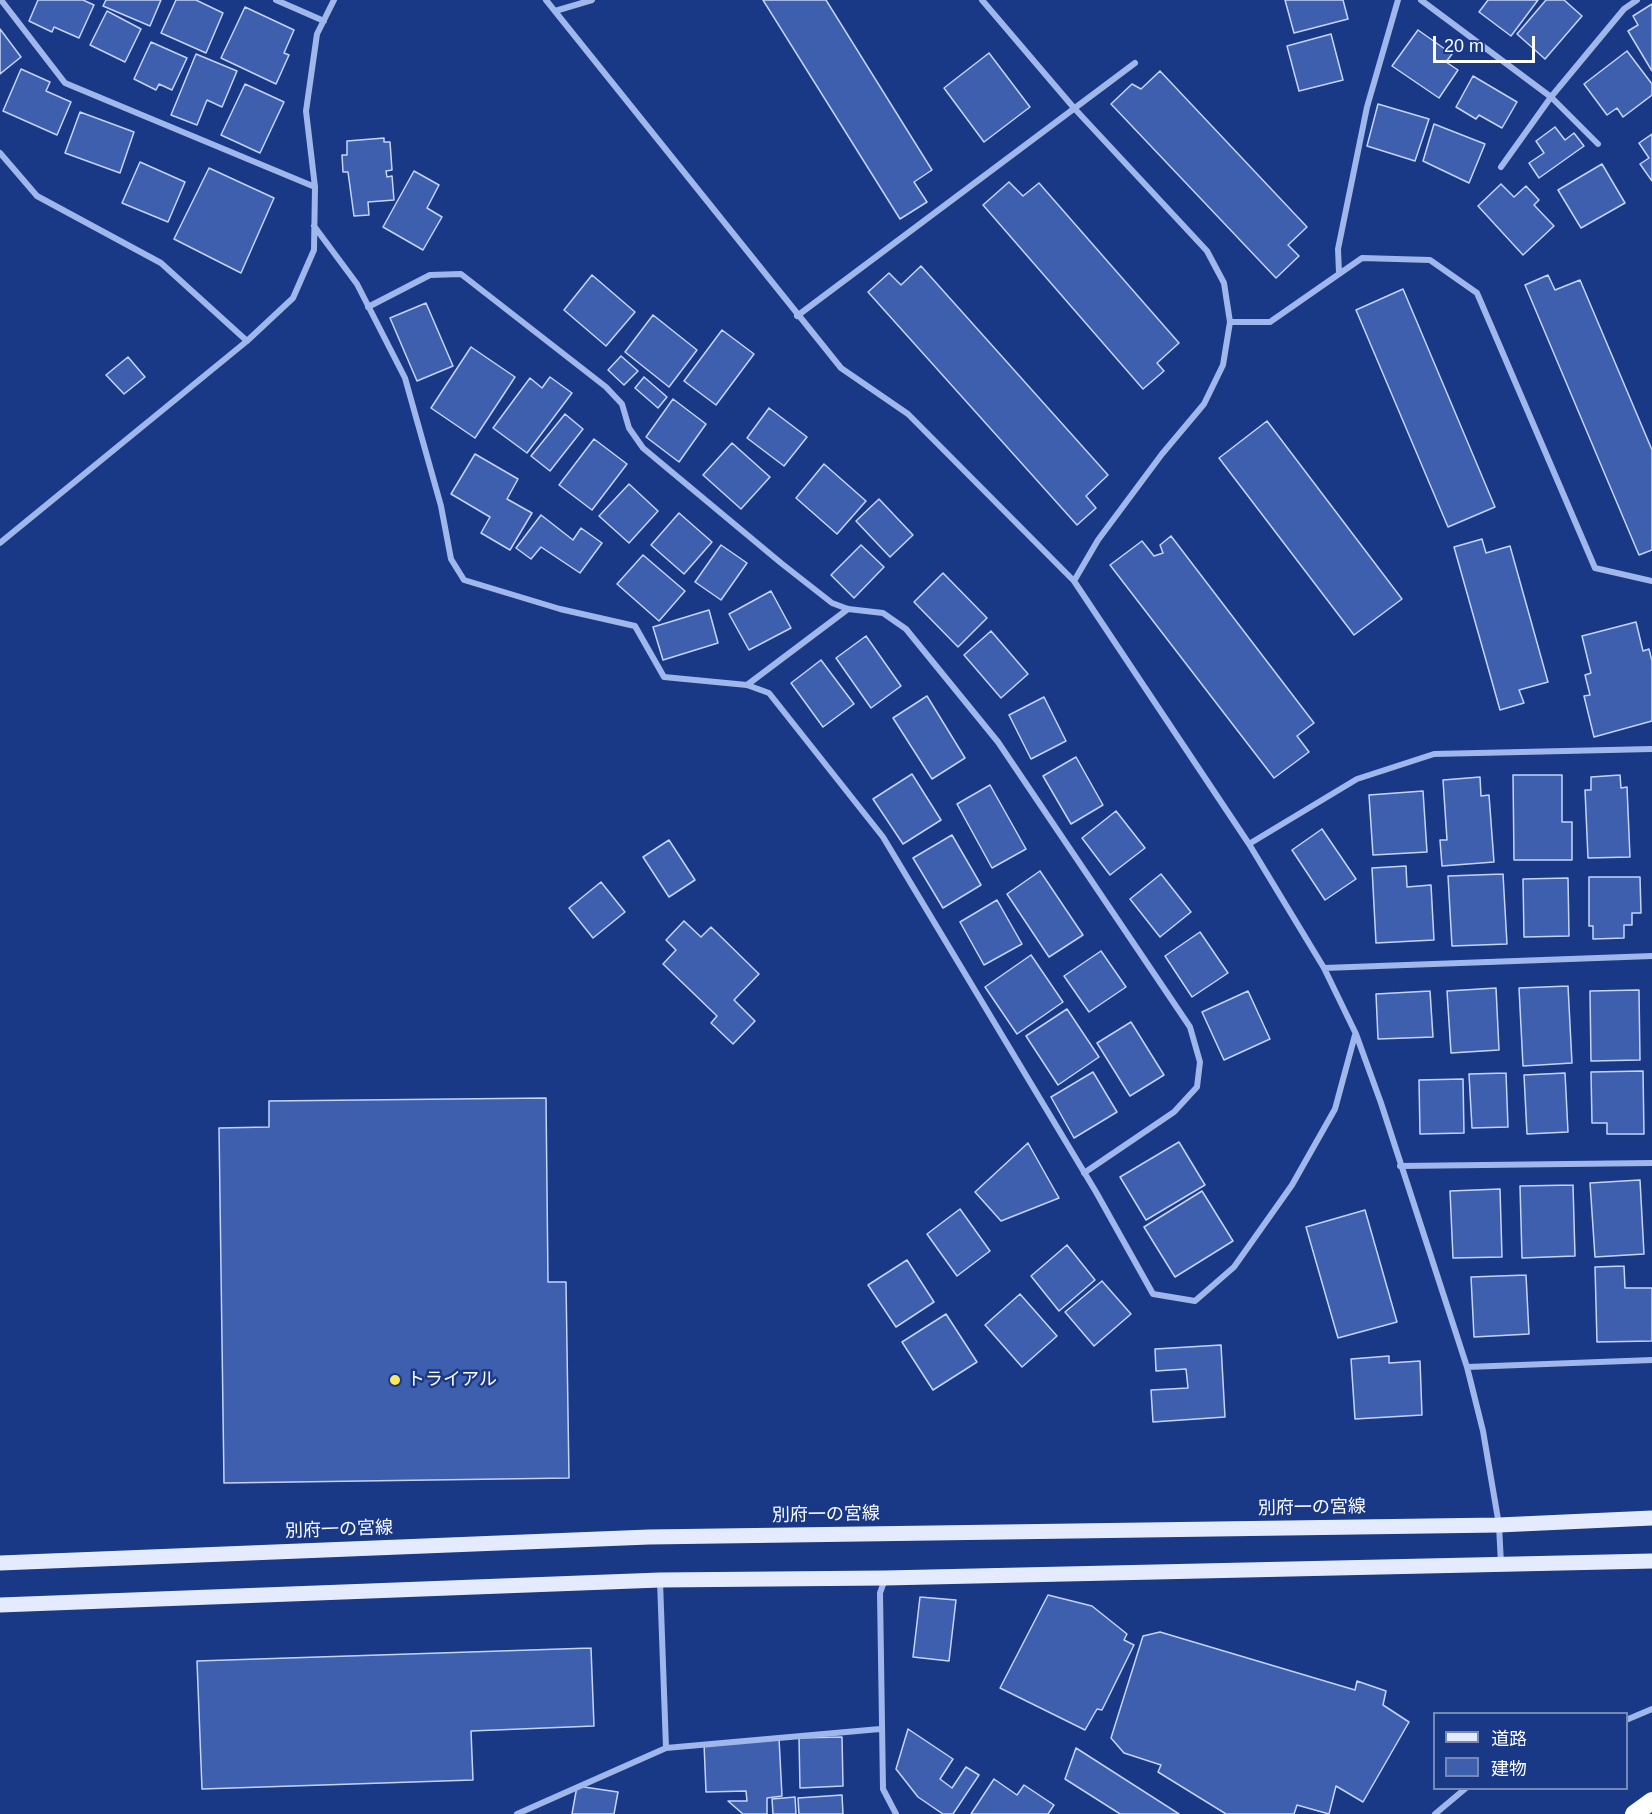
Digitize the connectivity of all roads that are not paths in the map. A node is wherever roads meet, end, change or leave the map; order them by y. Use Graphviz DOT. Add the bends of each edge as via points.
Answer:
graph roads {
  1 [pos="1,0"];
  2 [pos="276,0"];
  3 [pos="334,0"];
  4 [pos="546,0"];
  5 [pos="592,0"];
  6 [pos="982,0"];
  7 [pos="1398,0"];
  8 [pos="1421,0"];
  9 [pos="1637,0"];
  10 [pos="555,11"];
  11 [pos="324,21"];
  12 [pos="1135,63"];
  13 [pos="1551,97"];
  14 [pos="1074,108"];
  15 [pos="1598,144"];
  16 [pos="0,153"];
  17 [pos="1500,167"];
  18 [pos="315,187"];
  19 [pos="314,226"];
  20 [pos="1340,273"];
  21 [pos="368,307"];
  22 [pos="797,316"];
  23 [pos="1230,322"];
  24 [pos="247,340"];
  25 [pos="0,543"];
  26 [pos="1074,581"];
  27 [pos="1652,581"];
  28 [pos="848,609"];
  29 [pos="747,685"];
  30 [pos="1652,749"];
  31 [pos="1248,844"];
  32 [pos="1652,956"];
  33 [pos="1324,968"];
  34 [pos="1356,1034"];
  35 [pos="1652,1163"];
  36 [pos="1400,1166"];
  37 [pos="1084,1173"];
  38 [pos="1652,1360"];
  39 [pos="1467,1367"];
  40 [pos="1652,1518"];
  41 [pos="1499,1525"];
  42 [pos="1652,1561"];
  43 [pos="0,1563"];
  44 [pos="1502,1566"];
  45 [pos="885,1578"];
  46 [pos="660,1580"];
  47 [pos="0,1605"];
  48 [pos="1652,1709"];
  49 [pos="1628,1718"];
  50 [pos="880,1730"];
  51 [pos="666,1748"];
  52 [pos="1464,1790"];
  53 [pos="1652,1801"];
  54 [pos="517,1814"];
  55 [pos="896,1814"];
  56 [pos="1436,1814"];
  57 [pos="1634,1814"];
  1 -- 18 [label="street" via="65,83"];
  2 -- 11 [label="street"];
  3 -- 11 [label="street"];
  4 -- 10 [label="street"];
  5 -- 10 [label="street"];
  6 -- 14 [label="street"];
  7 -- 20 [label="street" via="1367,107 1338,249"];
  8 -- 13 [label="street"];
  9 -- 13 [label="street" via="1624,9"];
  10 -- 22 [label="street"];
  11 -- 18 [label="street" via="317,34 306,111"];
  12 -- 14 [label="street"];
  13 -- 15 [label="street"];
  13 -- 17 [label="street"];
  14 -- 22 [label="street"];
  14 -- 23 [label="street" via="1207,251 1224,283"];
  16 -- 24 [label="street" via="37,195 161,263"];
  18 -- 19 [label="street"];
  19 -- 21 [label="street" via="357,284"];
  19 -- 24 [label="street" via="314,250 293,298"];
  20 -- 23 [label="street" via="1270,322"];
  20 -- 27 [label="street" via="1362,258 1430,261 1477,293 1595,568"];
  21 -- 28 [label="street" via="430,275 461,274 606,387 622,404 629,428 643,448 823,596"];
  21 -- 29 [label="street" via="405,378 441,506 451,559 464,580 634,626 664,677"];
  22 -- 26 [label="street" via="841,368 908,414"];
  23 -- 26 [label="street" via="1223,365 1204,404 1098,540"];
  24 -- 25 [label="street"];
  26 -- 31 [label="street"];
  28 -- 29 [label="street"];
  28 -- 37 [label="street" via="883,613 906,629 998,742 1190,1027 1200,1062 1197,1087 1174,1112"];
  29 -- 37 [label="street" via="768,693 883,837"];
  30 -- 31 [label="street" via="1434,754 1358,779"];
  31 -- 33 [label="street"];
  32 -- 33 [label="street"];
  33 -- 34 [label="street"];
  34 -- 36 [label="street"];
  34 -- 37 [label="street" via="1335,1109 1292,1185 1234,1267 1195,1301 1153,1294"];
  35 -- 36 [label="street"];
  36 -- 39 [label="street"];
  38 -- 39 [label="street"];
  39 -- 41 [label="street"];
  40 -- 41 [label="main road, 別府一の宮線"];
  41 -- 43 [label="main road, 別府一の宮線" via="649,1537"];
  41 -- 44 [label="street"];
  42 -- 44 [label="main road"];
  44 -- 45 [label="main road"];
  45 -- 46 [label="main road"];
  45 -- 50 [label="street" via="880,1593"];
  46 -- 47 [label="main road"];
  46 -- 51 [label="street"];
  48 -- 49 [label="street"];
  50 -- 51 [label="street"];
  50 -- 55 [label="street" via="883,1789"];
  51 -- 54 [label="street"];
  52 -- 56 [label="street"];
  53 -- 57 [label="highway"];
}
